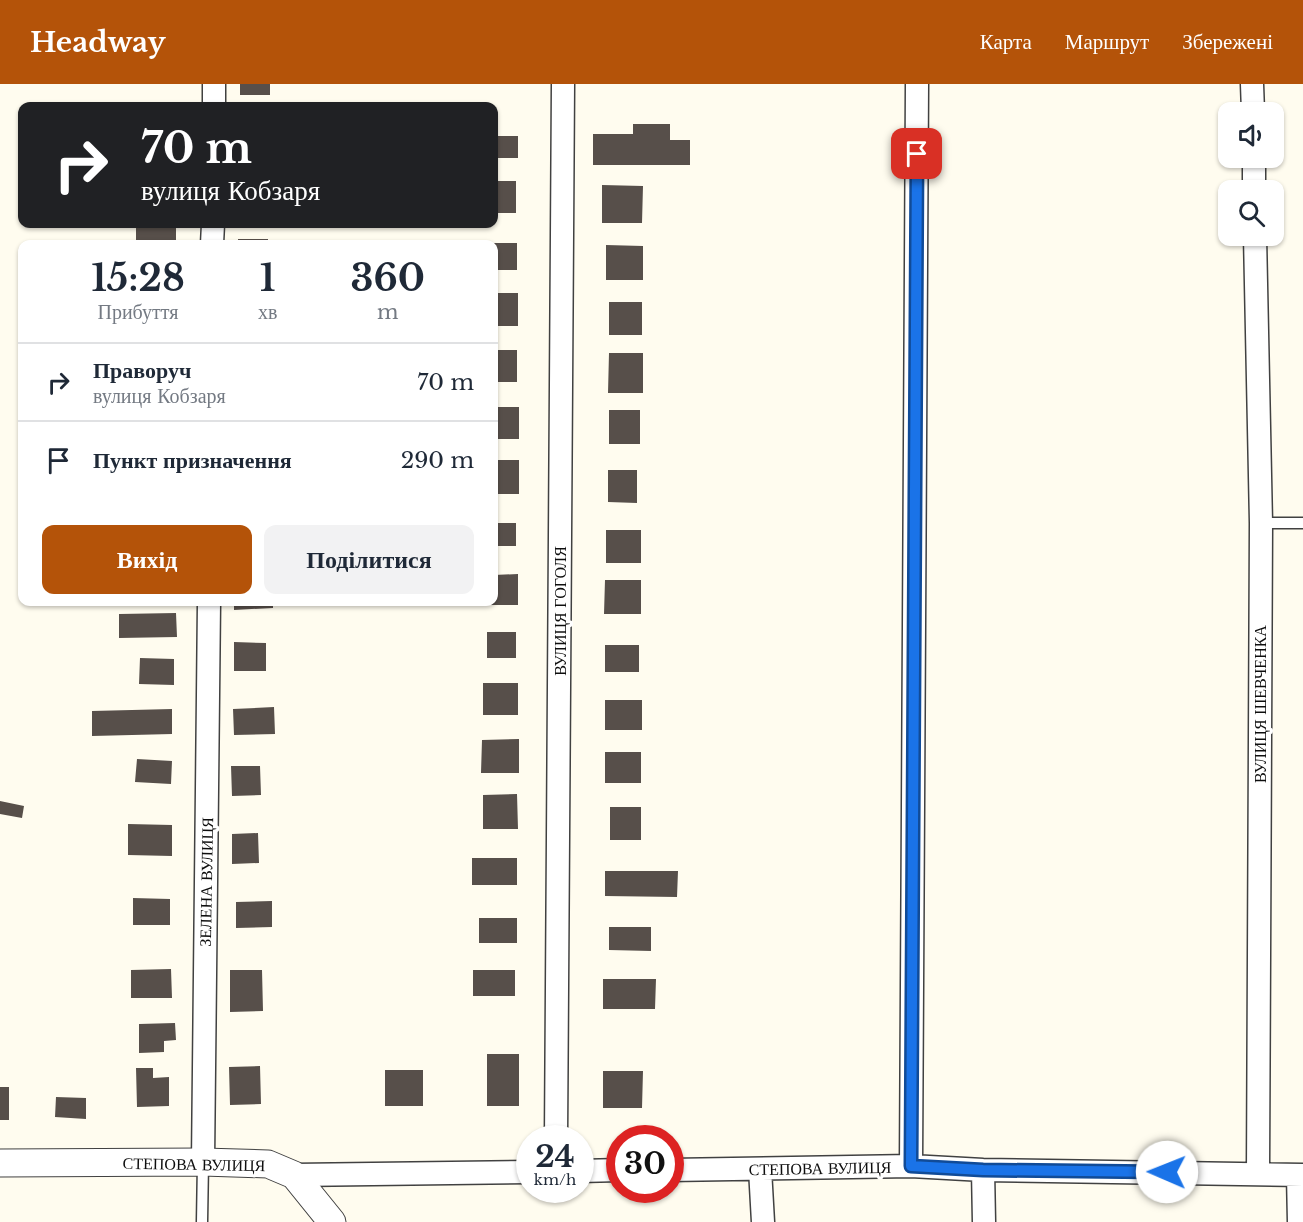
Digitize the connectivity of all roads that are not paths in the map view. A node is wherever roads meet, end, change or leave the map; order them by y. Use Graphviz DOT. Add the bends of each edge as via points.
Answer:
graph roads {
  1 [pos="214,84"];
  2 [pos="563,84"];
  3 [pos="917,84"];
  4 [pos="1252,84"];
  5 [pos="214,102"];
  6 [pos="1253,102"];
  7 [pos="1255,246"];
  8 [pos="1261,523"];
  9 [pos="1303,523"];
  10 [pos="209,606"];
  11 [pos="556,1125"];
  12 [pos="202,1162"];
  13 [pos="0,1163"];
  14 [pos="911,1166"];
  15 [pos="760,1169"];
  16 [pos="684,1170"];
  17 [pos="983,1170"];
  18 [pos="516,1172"];
  19 [pos="1258,1173"];
  20 [pos="294,1175"];
  21 [pos="1301,1175"];
  22 [pos="202,1222"];
  23 [pos="332,1222"];
  24 [pos="763,1222"];
  25 [pos="984,1222"];
  26 [pos="1299,1222"];
  1 -- 5 [label="street"];
  2 -- 11 [label="street, ВУЛИЦЯ ГОГОЛЯ"];
  3 -- 14 [label="street"];
  4 -- 6 [label="street"];
  7 -- 8 [label="street, ВУЛИЦЯ ШЕВЧЕНКА"];
  8 -- 9 [label="lane"];
  8 -- 19 [label="street, ВУЛИЦЯ ШЕВЧЕНКА"];
  10 -- 12 [label="street, ЗЕЛЕНА ВУЛИЦЯ"];
  12 -- 13 [label="street, СТЕПОВА ВУЛИЦЯ"];
  12 -- 20 [label="street, СТЕПОВА ВУЛИЦЯ" via="268,1164"];
  12 -- 22 [label="lane"];
  14 -- 15 [label="street, СТЕПОВА ВУЛИЦЯ"];
  14 -- 17 [label="street, СТЕПОВА ВУЛИЦЯ"];
  15 -- 16 [label="street, СТЕПОВА ВУЛИЦЯ"];
  15 -- 24 [label="street"];
  17 -- 19 [label="street, СТЕПОВА ВУЛИЦЯ"];
  17 -- 25 [label="street"];
  18 -- 20 [label="street, СТЕПОВА ВУЛИЦЯ"];
  19 -- 21 [label="street, СТЕПОВА ВУЛИЦЯ"];
  20 -- 23 [label="street"];
  21 -- 26 [label="street"];
}
